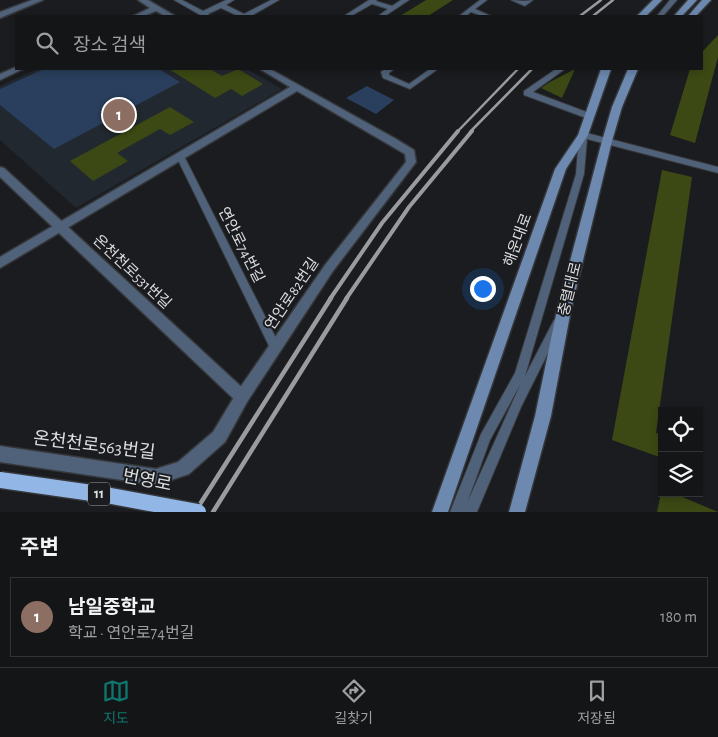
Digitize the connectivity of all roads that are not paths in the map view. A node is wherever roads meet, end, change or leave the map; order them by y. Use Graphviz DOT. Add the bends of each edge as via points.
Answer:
graph roads {
  1 [pos="39,0"];
  2 [pos="142,0"];
  3 [pos="177,0"];
  4 [pos="231,0"];
  5 [pos="276,0"];
  6 [pos="374,0"];
  7 [pos="406,0"];
  8 [pos="482,0"];
  9 [pos="514,0"];
  10 [pos="530,0"];
  11 [pos="658,0"];
  12 [pos="674,0"];
  13 [pos="693,0"];
  14 [pos="707,0"];
  15 [pos="220,6"];
  16 [pos="156,8"];
  17 [pos="393,8"];
  18 [pos="471,10"];
  19 [pos="0,15"];
  20 [pos="139,15"];
  21 [pos="169,15"];
  22 [pos="205,15"];
  23 [pos="242,15"];
  24 [pos="246,15"];
  25 [pos="350,15"];
  26 [pos="382,15"];
  27 [pos="464,15"];
  28 [pos="485,15"];
  29 [pos="642,15"];
  30 [pos="661,15"];
  31 [pos="679,15"];
  32 [pos="693,15"];
  33 [pos="16,70"];
  34 [pos="266,70"];
  35 [pos="388,70"];
  36 [pos="433,70"];
  37 [pos="560,70"];
  38 [pos="606,70"];
  39 [pos="632,70"];
  40 [pos="0,77"];
  41 [pos="297,87"];
  42 [pos="589,116"];
  43 [pos="583,135"];
  44 [pos="607,141"];
  45 [pos="180,156"];
  46 [pos="718,170"];
  47 [pos="0,171"];
  48 [pos="60,227"];
  49 [pos="0,263"];
  50 [pos="564,310"];
  51 [pos="275,347"];
  52 [pos="242,397"];
  53 [pos="0,454"];
  54 [pos="183,468"];
  55 [pos="0,480"];
  56 [pos="198,512"];
  57 [pos="440,512"];
  58 [pos="458,512"];
  59 [pos="470,512"];
  60 [pos="517,512"];
  1 -- 19 [label="street"];
  2 -- 16 [label="street"];
  3 -- 22 [label="lane"];
  4 -- 15 [label="lane"];
  5 -- 24 [label="lane"];
  6 -- 17 [label="lane" via="371,2"];
  6 -- 25 [label="lane"];
  7 -- 17 [label="lane"];
  8 -- 18 [label="lane"];
  9 -- 10 [label="lane" via="525,4"];
  11 -- 29 [label="main road"];
  12 -- 30 [label="lane"];
  13 -- 31 [label="main road"];
  14 -- 32 [label="main road"];
  15 -- 22 [label="lane"];
  15 -- 23 [label="lane"];
  16 -- 20 [label="street"];
  16 -- 21 [label="street"];
  17 -- 26 [label="lane"];
  18 -- 27 [label="lane"];
  18 -- 28 [label="lane"];
  33 -- 40 [label="street"];
  34 -- 41 [label="street"];
  35 -- 36 [label="lane" via="386,76 410,87"];
  37 -- 42 [label="lane" via="527,93"];
  38 -- 42 [label="main road, 해운대로"];
  39 -- 44 [label="main road, 충렬대로"];
  41 -- 45 [label="street"];
  41 -- 51 [label="street, 연안로82번길" via="410,152 411,162 329,268"];
  42 -- 43 [label="main road, 해운대로"];
  43 -- 44 [label="lane"];
  43 -- 57 [label="main road, 해운대로" via="561,168"];
  43 -- 58 [label="lane" via="580,174 520,374 485,438"];
  44 -- 46 [label="lane"];
  44 -- 50 [label="main road, 충렬대로"];
  45 -- 48 [label="street"];
  45 -- 51 [label="lane, 연안로74번길"];
  47 -- 48 [label="street, 온천천로531번길"];
  48 -- 49 [label="street"];
  48 -- 52 [label="street, 온천천로531번길"];
  50 -- 59 [label="lane" via="516,404"];
  50 -- 60 [label="main road, 충렬대로" via="543,416"];
  51 -- 52 [label="street, 연안로82번길"];
  52 -- 54 [label="street, 연안로82번길" via="218,437"];
  53 -- 54 [label="street, 온천천로563번길" via="156,476"];
  55 -- 56 [label="highway, 번영로 / 11, bridge"];
}
